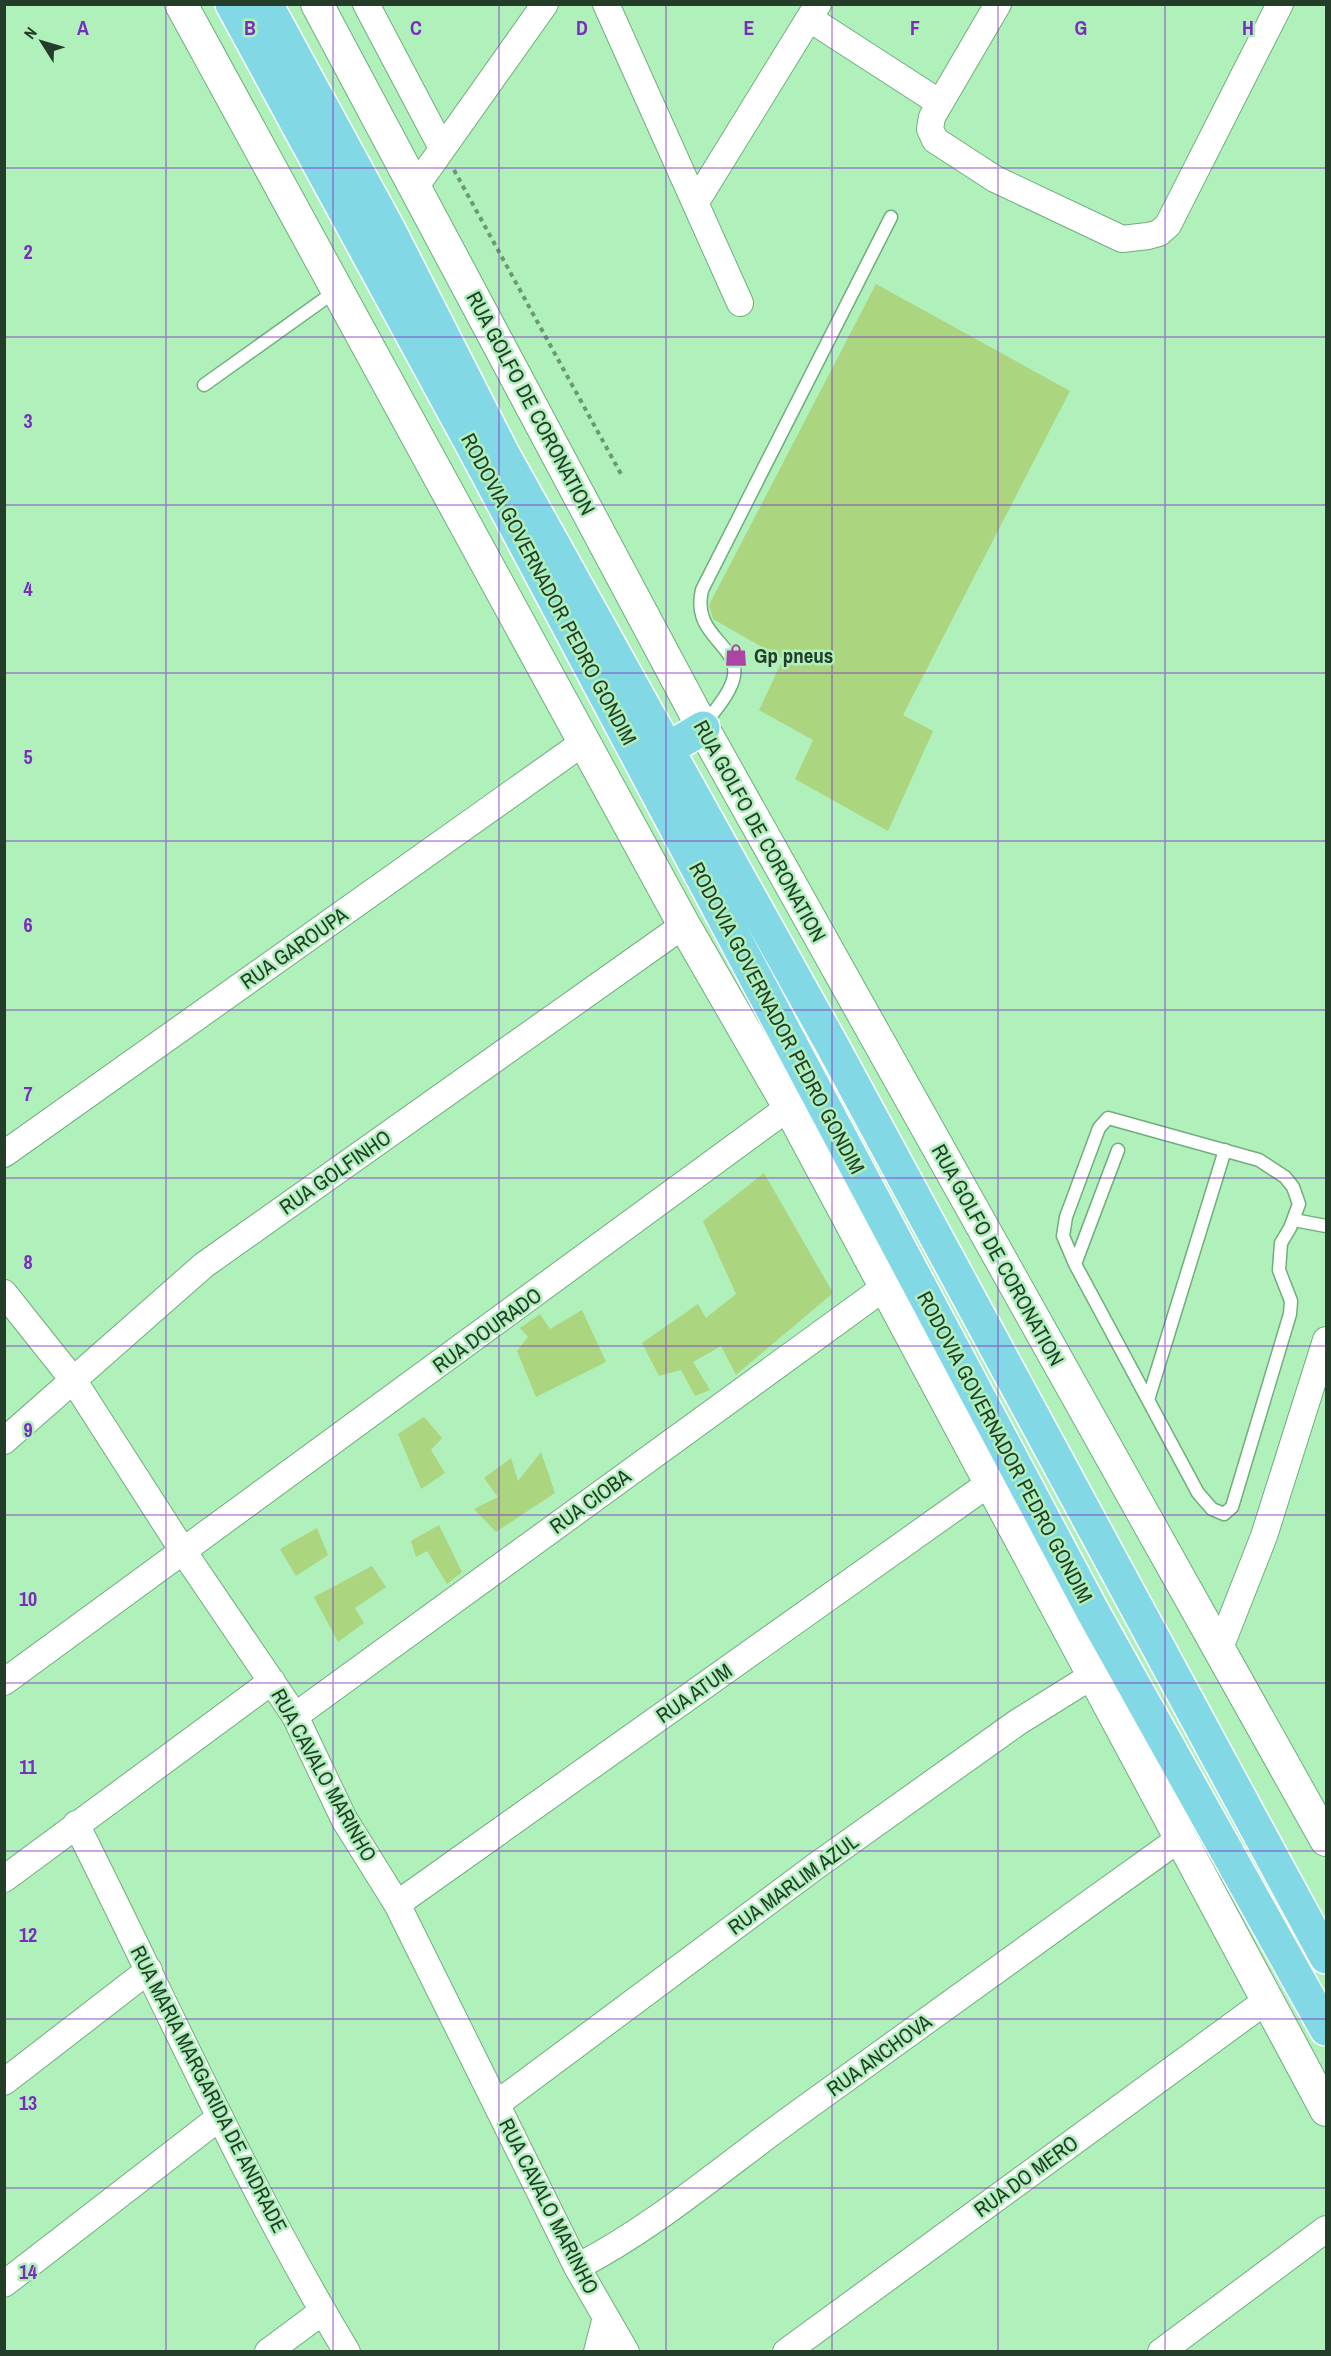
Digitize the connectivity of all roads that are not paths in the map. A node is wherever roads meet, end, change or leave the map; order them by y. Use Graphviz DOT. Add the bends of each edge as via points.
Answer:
graph roads {
  1 [pos="181,4"];
  2 [pos="232,4"];
  3 [pos="266,4"];
  4 [pos="317,4"];
  5 [pos="366,4"];
  6 [pos="545,4"];
  7 [pos="606,4"];
  8 [pos="998,4"];
  9 [pos="1280,4"];
  10 [pos="814,12"];
  11 [pos="940,102"];
  12 [pos="442,148"];
  13 [pos="416,186"];
  14 [pos="696,202"];
  15 [pos="891,217"];
  16 [pos="337,290"];
  17 [pos="740,303"];
  18 [pos="204,385"];
  19 [pos="703,728"];
  20 [pos="584,742"];
  21 [pos="668,749"];
  22 [pos="684,925"];
  23 [pos="789,1107"];
  24 [pos="1118,1150"];
  25 [pos="1225,1150"];
  26 [pos="4,1154"];
  27 [pos="1294,1220"];
  28 [pos="1326,1226"];
  29 [pos="1075,1264"];
  30 [pos="885,1287"];
  31 [pos="4,1293"];
  32 [pos="1326,1340"];
  33 [pos="74,1382"];
  34 [pos="1148,1400"];
  35 [pos="4,1441"];
  36 [pos="991,1482"];
  37 [pos="183,1551"];
  38 [pos="1220,1648"];
  39 [pos="1095,1674"];
  40 [pos="272,1681"];
  41 [pos="4,1682"];
  42 [pos="295,1716"];
  43 [pos="76,1824"];
  44 [pos="1179,1839"];
  45 [pos="1326,1840"];
  46 [pos="4,1879"];
  47 [pos="398,1904"];
  48 [pos="1326,1957"];
  49 [pos="150,1970"];
  50 [pos="1266,2001"];
  51 [pos="1326,2029"];
  52 [pos="4,2082"];
  53 [pos="498,2103"];
  54 [pos="1326,2110"];
  55 [pos="220,2117"];
  56 [pos="1326,2229"];
  57 [pos="577,2266"];
  58 [pos="4,2284"];
  59 [pos="323,2311"];
  60 [pos="606,2317"];
  61 [pos="268,2352"];
  62 [pos="347,2352"];
  63 [pos="597,2352"];
  64 [pos="626,2352"];
  65 [pos="786,2352"];
  66 [pos="1161,2352"];
  1 -- 16 [label="street"];
  2 -- 51 [label="highway, RODOVIA GOVERNADOR PEDRO GONDIM" via="476,452 1088,1601"];
  3 -- 21 [label="highway, RODOVIA GOVERNADOR PEDRO GONDIM" via="389,230 503,454"];
  4 -- 13 [label="street, RUA GOLFO DE CORONATION"];
  5 -- 12 [label="street"];
  6 -- 12 [label="street"];
  7 -- 14 [label="street"];
  8 -- 11 [label="street"];
  9 -- 11 [label="street" via="1168,225 1148,237 1122,239 995,179 949,151 935,140 930,129"];
  10 -- 11 [label="street"];
  10 -- 14 [label="street"];
  12 -- 13 [label="street"];
  13 -- 19 [label="street, RUA GOLFO DE CORONATION"];
  14 -- 17 [label="street"];
  15 -- 19 [label="lane" via="702,590 699,604 703,621 734,662 734,678"];
  16 -- 18 [label="lane"];
  16 -- 20 [label="street"];
  19 -- 21 [label="highway"];
  19 -- 38 [label="street, RUA GOLFO DE CORONATION"];
  20 -- 22 [label="street"];
  20 -- 26 [label="street, RUA GAROUPA"];
  21 -- 48 [label="highway, RODOVIA GOVERNADOR PEDRO GONDIM"];
  22 -- 23 [label="street"];
  22 -- 33 [label="street, RUA GOLFINHO" via="204,1264"];
  23 -- 30 [label="street"];
  23 -- 37 [label="street, RUA DOURADO"];
  24 -- 29 [label="lane"];
  25 -- 27 [label="lane" via="1259,1160 1285,1176 1299,1204"];
  25 -- 29 [label="lane" via="1108,1118 1099,1128 1066,1217 1063,1236"];
  25 -- 34 [label="lane"];
  27 -- 28 [label="lane"];
  27 -- 34 [label="lane" via="1281,1244 1279,1270 1291,1301 1290,1314 1232,1507 1224,1514 1212,1509 1198,1493"];
  29 -- 34 [label="lane"];
  30 -- 36 [label="street"];
  30 -- 42 [label="street, RUA CIOBA"];
  31 -- 33 [label="street, RUA CAVALO MARINHO"];
  32 -- 38 [label="street" via="1264,1536"];
  33 -- 35 [label="street, RUA GOLFINHO"];
  33 -- 37 [label="street, RUA CAVALO MARINHO"];
  36 -- 39 [label="street"];
  36 -- 47 [label="street, RUA ATUM"];
  37 -- 40 [label="street, RUA CAVALO MARINHO"];
  37 -- 41 [label="street, RUA DOURADO"];
  38 -- 45 [label="street, RUA GOLFO DE CORONATION"];
  39 -- 44 [label="street"];
  39 -- 53 [label="street, RUA MARLIM AZUL" via="1018,1722 816,1866"];
  40 -- 42 [label="street, RUA CAVALO MARINHO"];
  40 -- 43 [label="street"];
  42 -- 47 [label="street, RUA CAVALO MARINHO" via="344,1819"];
  43 -- 46 [label="street"];
  43 -- 49 [label="street, RUA MARIA MARGARIDA DE ANDRADE"];
  44 -- 50 [label="street"];
  44 -- 57 [label="street, RUA ANCHOVA" via="784,2123 696,2192 621,2244"];
  47 -- 53 [label="street, RUA CAVALO MARINHO"];
  49 -- 52 [label="street"];
  49 -- 55 [label="street, RUA MARIA MARGARIDA DE ANDRADE"];
  50 -- 54 [label="street"];
  50 -- 65 [label="street, RUA DO MERO"];
  53 -- 57 [label="street, RUA CAVALO MARINHO"];
  55 -- 58 [label="street"];
  55 -- 59 [label="street, RUA MARIA MARGARIDA DE ANDRADE"];
  56 -- 66 [label="street"];
  57 -- 60 [label="street, RUA CAVALO MARINHO"];
  59 -- 61 [label="street"];
  59 -- 62 [label="street, RUA MARIA MARGARIDA DE ANDRADE"];
  60 -- 63 [label="street"];
  60 -- 64 [label="street, RUA CAVALO MARINHO"];
}
